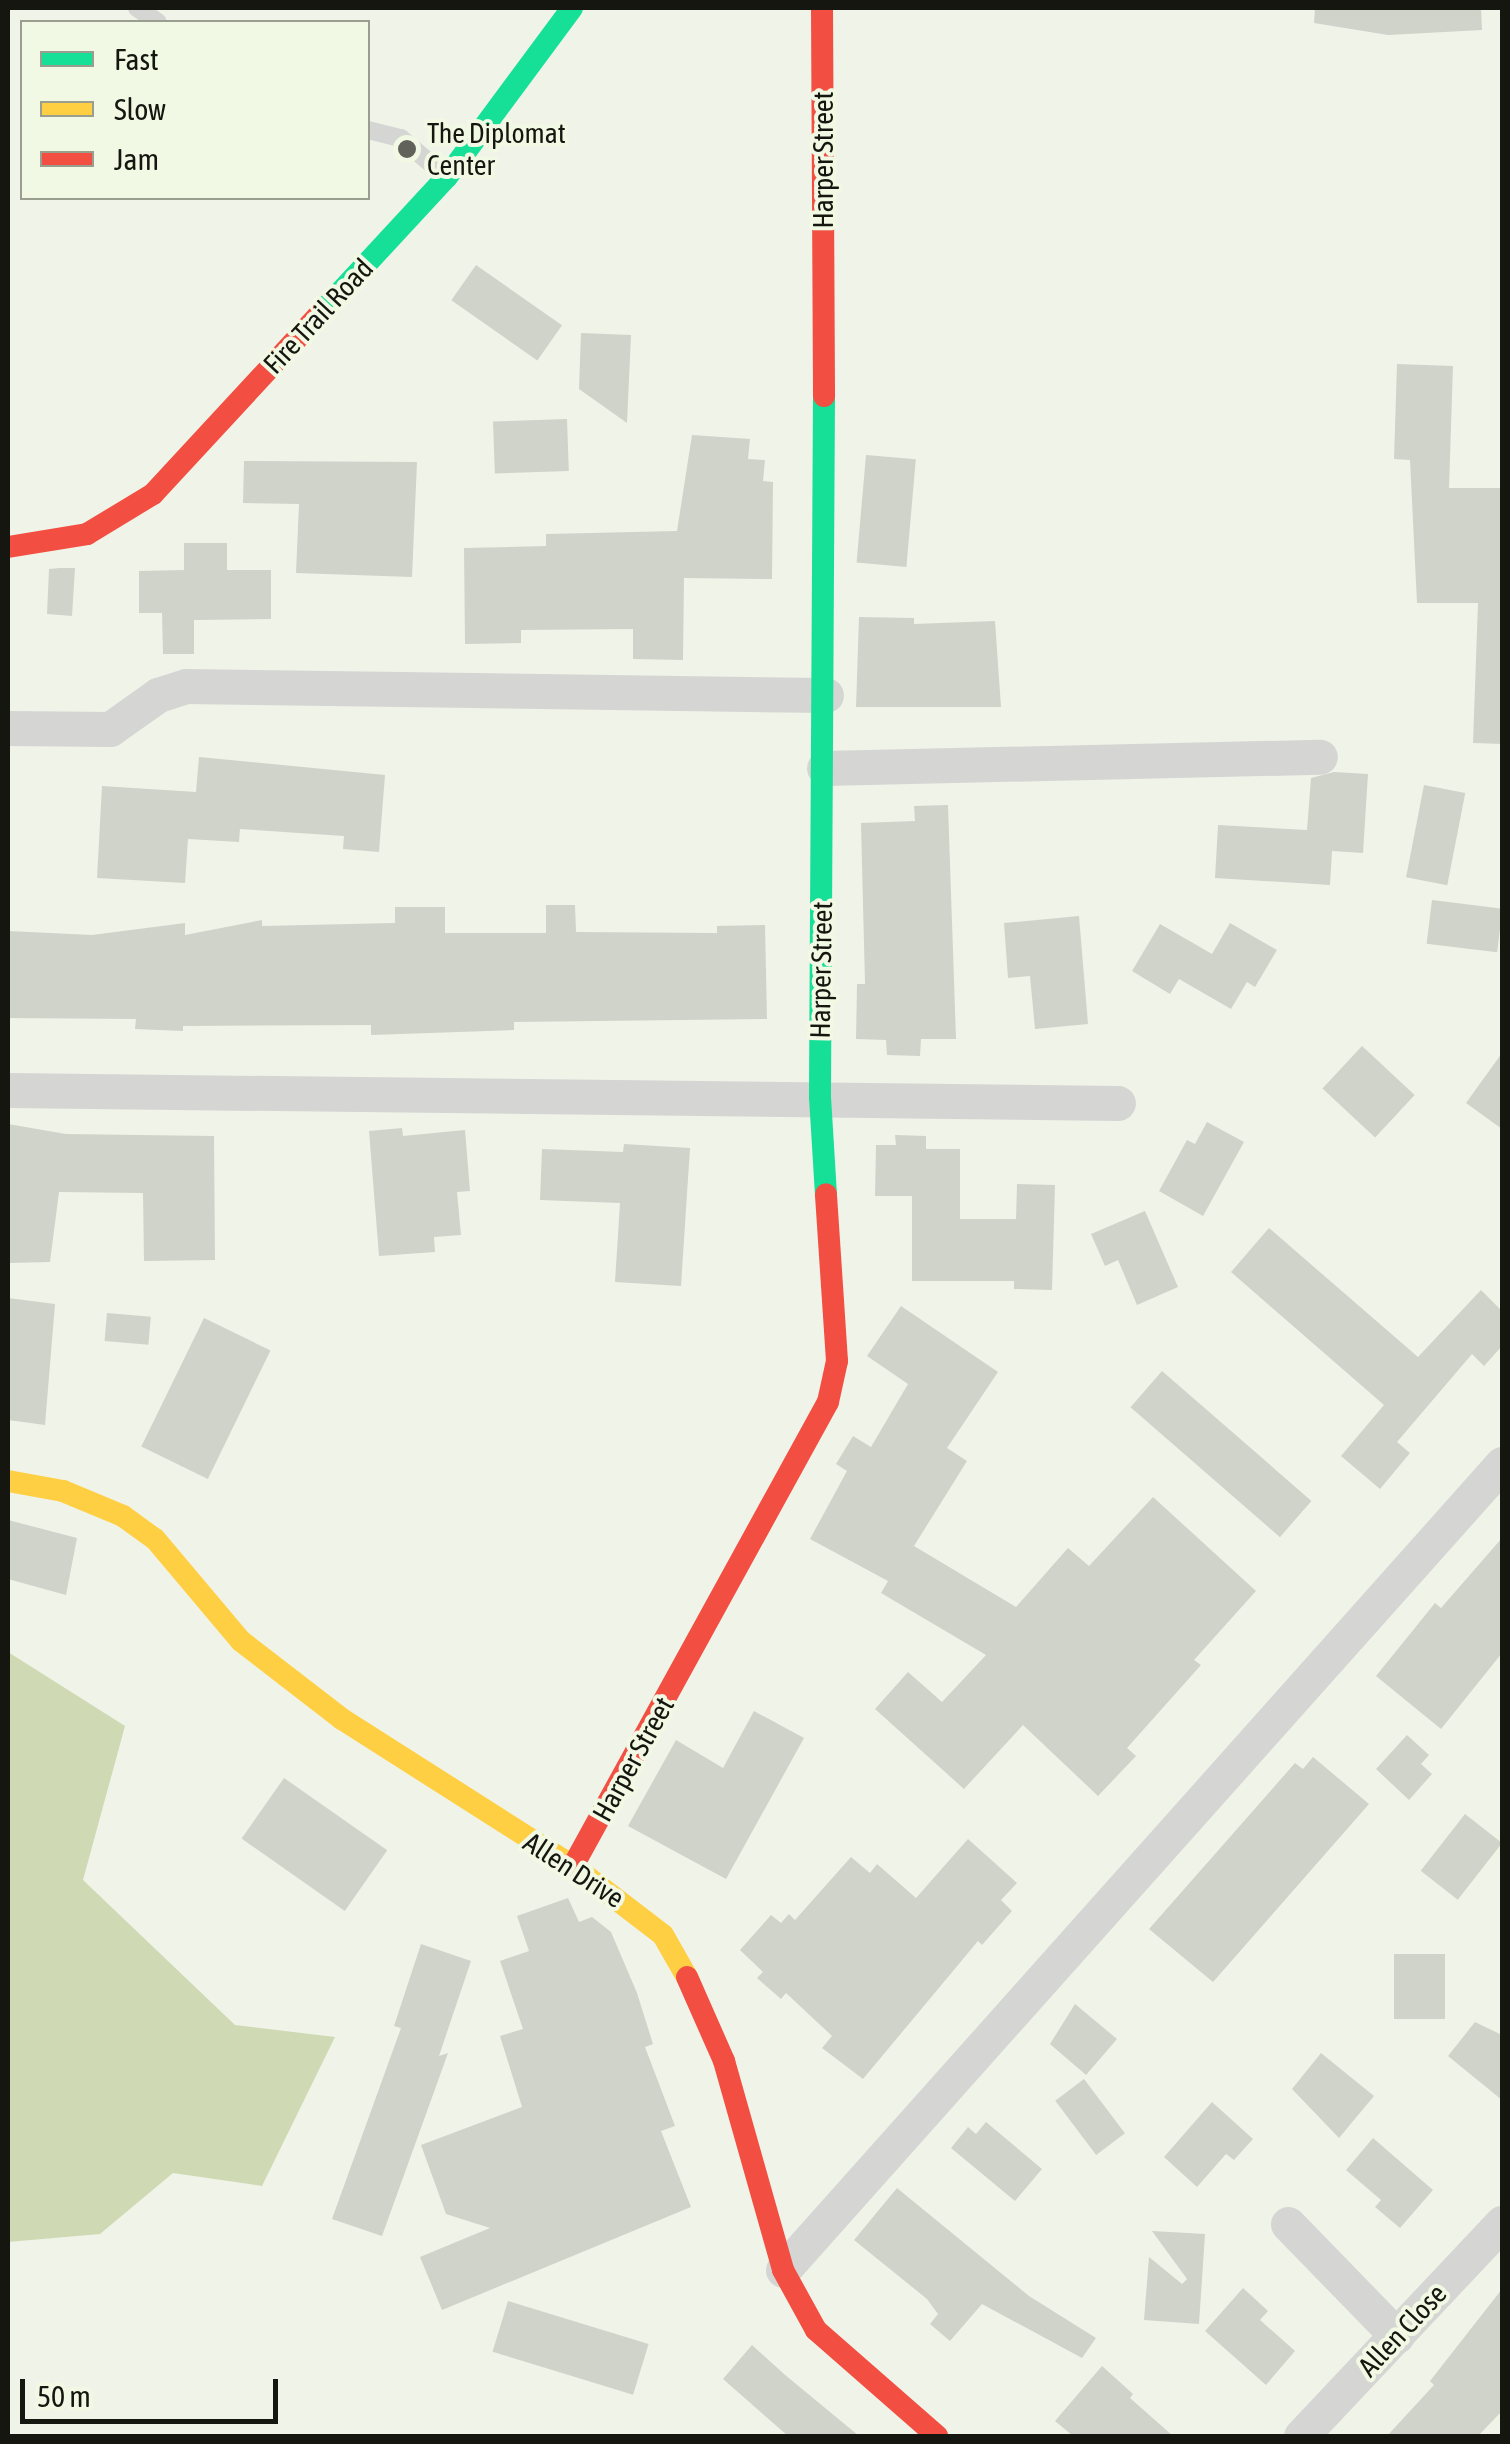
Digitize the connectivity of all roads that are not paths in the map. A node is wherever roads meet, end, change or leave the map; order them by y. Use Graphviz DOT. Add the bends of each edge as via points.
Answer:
graph roads {
  1 [pos="572,8"];
  2 [pos="822,8"];
  3 [pos="370,130"];
  4 [pos="447,177"];
  5 [pos="8,547"];
  6 [pos="826,695"];
  7 [pos="8,728"];
  8 [pos="1320,757"];
  9 [pos="824,768"];
  10 [pos="8,1090"];
  11 [pos="820,1096"];
  12 [pos="1118,1104"];
  13 [pos="1502,1464"];
  14 [pos="8,1481"];
  15 [pos="574,1866"];
  16 [pos="1288,2224"];
  17 [pos="1502,2224"];
  18 [pos="783,2270"];
  19 [pos="1397,2336"];
  20 [pos="937,2436"];
  21 [pos="1302,2436"];
  1 -- 4 [label="street, Fire Trail Road"];
  2 -- 6 [label="street, Harper Street"];
  3 -- 4 [label="lane" via="402,138"];
  4 -- 5 [label="street, Fire Trail Road" via="153,494 87,534"];
  6 -- 7 [label="street" via="186,686 158,695 110,729"];
  6 -- 9 [label="street, Harper Street"];
  8 -- 9 [label="street"];
  9 -- 11 [label="street, Harper Street"];
  10 -- 11 [label="street"];
  11 -- 12 [label="street"];
  11 -- 15 [label="street, Harper Street" via="837,1360 828,1402"];
  13 -- 18 [label="street"];
  14 -- 15 [label="street, Allen Drive" via="63,1492 122,1516 155,1539 241,1641 342,1719"];
  15 -- 18 [label="street, Allen Drive" via="663,1935 698,1996 724,2061"];
  16 -- 19 [label="street"];
  17 -- 19 [label="street, Allen Close"];
  18 -- 20 [label="street, Allen Drive" via="816,2330"];
  19 -- 21 [label="street, Allen Close"];
}
